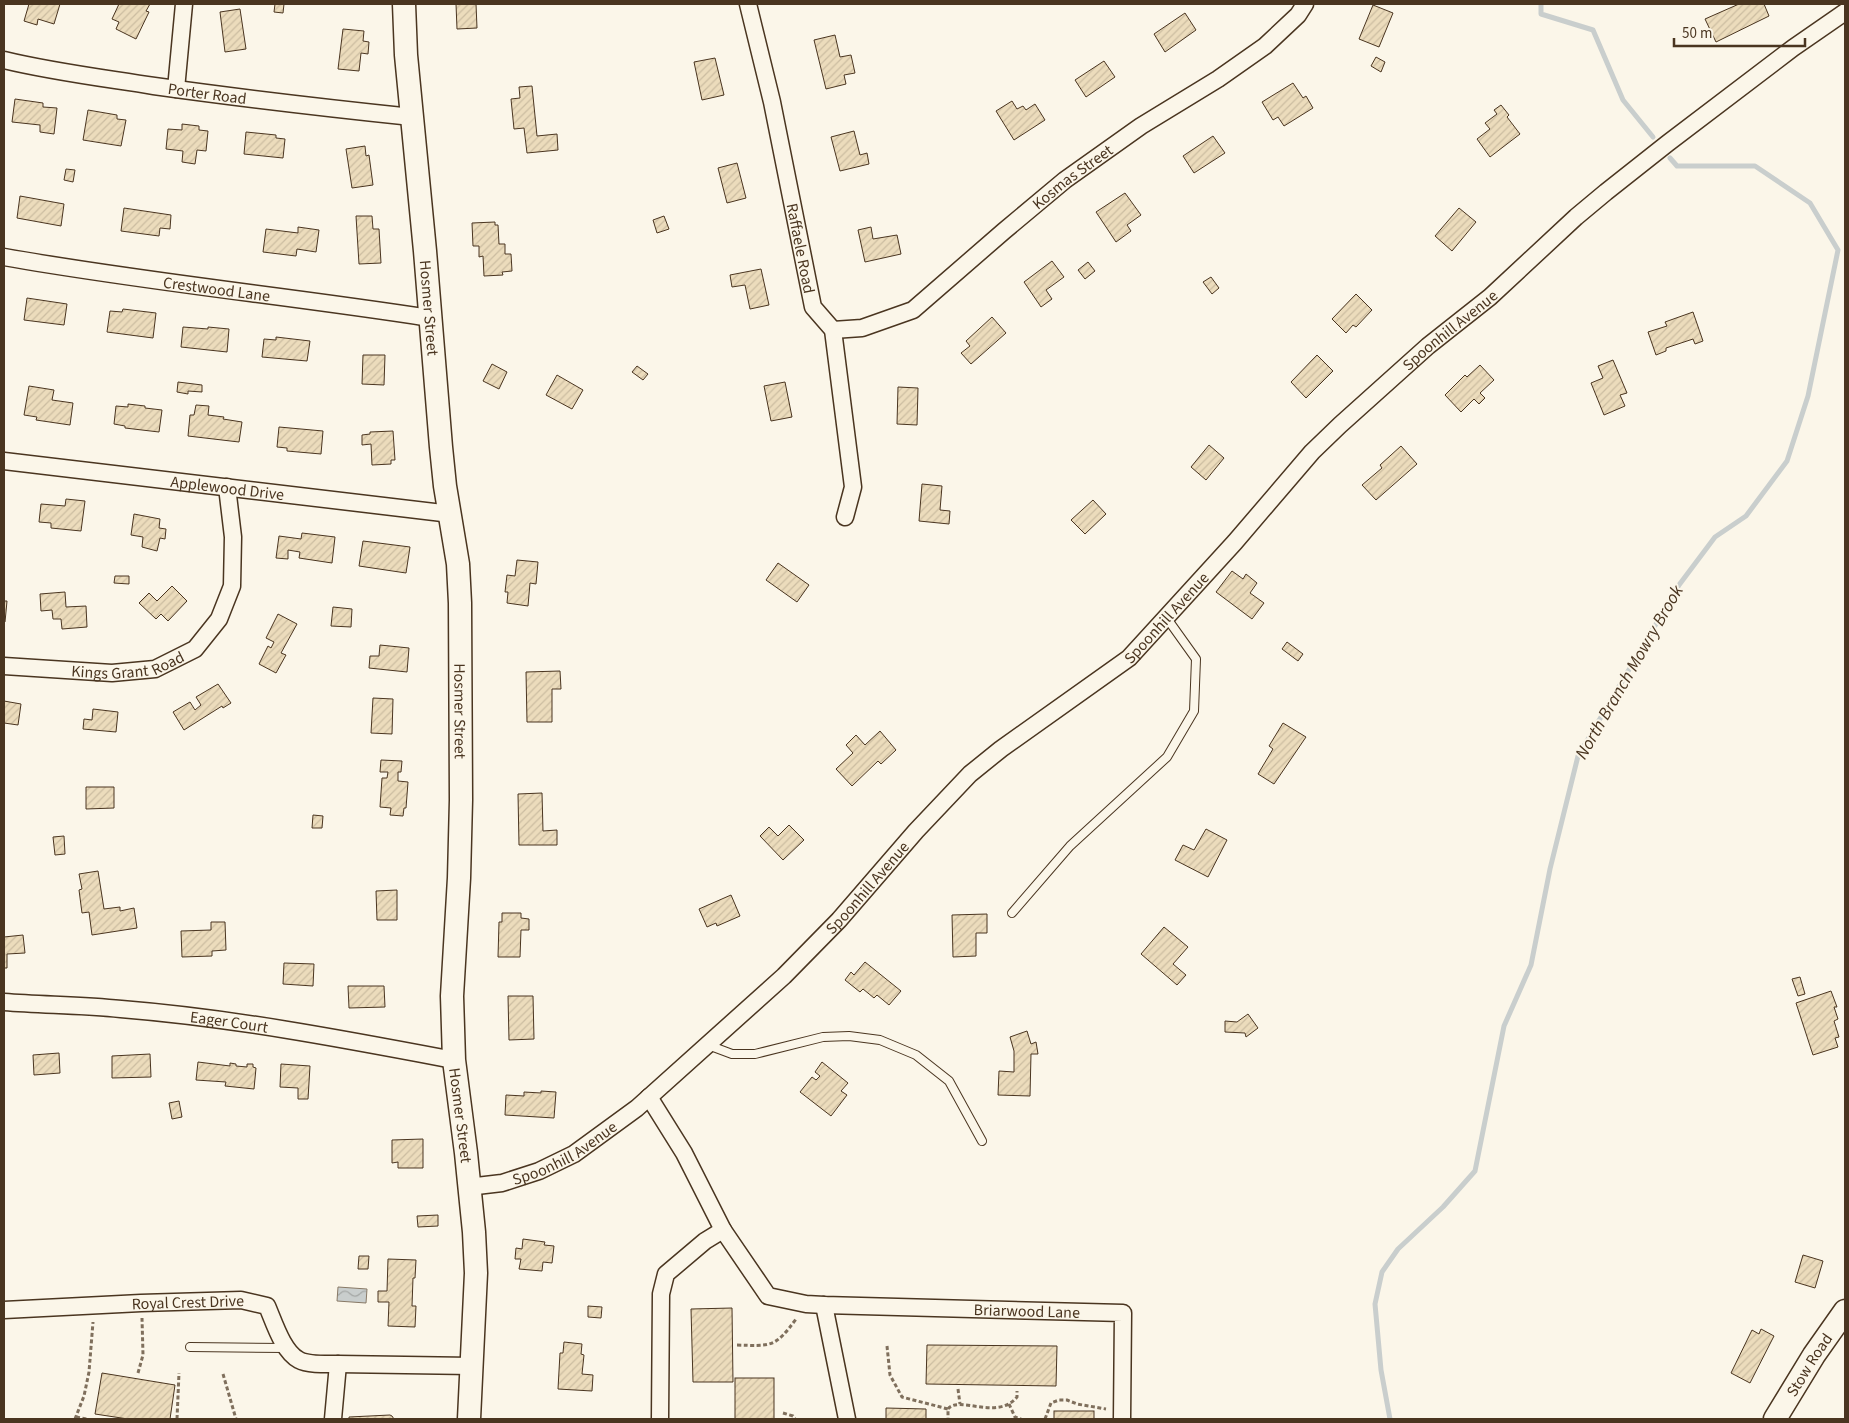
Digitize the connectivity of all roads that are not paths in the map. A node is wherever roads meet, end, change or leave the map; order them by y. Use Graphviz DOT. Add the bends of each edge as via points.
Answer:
graph roads {
  1 [pos="184,4"];
  2 [pos="404,4"];
  3 [pos="748,4"];
  4 [pos="1305,4"];
  5 [pos="1845,12"];
  6 [pos="4,60"];
  7 [pos="176,89"];
  8 [pos="412,117"];
  9 [pos="4,257"];
  10 [pos="430,318"];
  11 [pos="833,330"];
  12 [pos="4,461"];
  13 [pos="227,487"];
  14 [pos="451,514"];
  15 [pos="845,517"];
  16 [pos="1166,617"];
  17 [pos="4,666"];
  18 [pos="1012,913"];
  19 [pos="6,1006"];
  20 [pos="708,1045"];
  21 [pos="454,1060"];
  22 [pos="649,1097"];
  23 [pos="982,1141"];
  24 [pos="468,1187"];
  25 [pos="723,1230"];
  26 [pos="824,1305"];
  27 [pos="4,1310"];
  28 [pos="1845,1311"];
  29 [pos="190,1347"];
  30 [pos="286,1348"];
  31 [pos="338,1364"];
  32 [pos="472,1366"];
  33 [pos="1122,1414"];
  34 [pos="333,1419"];
  35 [pos="469,1419"];
  36 [pos="660,1419"];
  37 [pos="847,1419"];
  38 [pos="1775,1419"];
  1 -- 7 [label="street"];
  2 -- 8 [label="street, Hosmer Street"];
  3 -- 11 [label="street, Raffaele Road" via="772,102 813,306"];
  4 -- 11 [label="street, Kosmas Street" via="1298,15 1265,46 1141,126 1065,180 913,310 862,328"];
  5 -- 16 [label="street, Spoonhill Avenue" via="1793,48 1606,192 1504,284 1428,346 1340,425 1292,474"];
  6 -- 7 [label="street, Porter Road" via="40,69"];
  7 -- 8 [label="street, Porter Road"];
  8 -- 10 [label="street, Hosmer Street"];
  9 -- 10 [label="street, Crestwood Lane"];
  10 -- 14 [label="street, Hosmer Street" via="445,486"];
  11 -- 15 [label="street" via="853,487"];
  12 -- 13 [label="street, Applewood Drive"];
  13 -- 14 [label="street, Applewood Drive"];
  13 -- 17 [label="street, Kings Grant Road" via="233,537 232,586 219,619 195,649 155,669 112,673"];
  14 -- 21 [label="street, Hosmer Street" via="459,574 462,711 459,869 452,996"];
  16 -- 18 [label="lane" via="1196,659 1194,711 1167,757 1070,846"];
  16 -- 20 [label="street, Spoonhill Avenue" via="1129,658 970,774 818,941"];
  19 -- 21 [label="street, Eager Court" via="121,1009 220,1020"];
  20 -- 22 [label="street, Spoonhill Avenue"];
  20 -- 23 [label="lane" via="732,1054 755,1054 823,1037 880,1040 916,1054 948,1081"];
  21 -- 24 [label="street, Hosmer Street"];
  22 -- 24 [label="street, Spoonhill Avenue" via="574,1154 539,1172 502,1183"];
  22 -- 25 [label="street, Briarwood Lane" via="684,1153"];
  24 -- 32 [label="street, Hosmer Street" via="476,1274"];
  25 -- 26 [label="street, Briarwood Lane" via="768,1296"];
  25 -- 36 [label="street" via="666,1274 661,1294"];
  26 -- 33 [label="street, Briarwood Lane" via="1123,1313"];
  26 -- 37 [label="street"];
  27 -- 30 [label="street, Royal Crest Drive" via="241,1300 267,1306"];
  28 -- 38 [label="street, Stow Road"];
  29 -- 30 [label="lane"];
  30 -- 31 [label="street, Royal Crest Drive" via="299,1361"];
  31 -- 32 [label="street, Royal Crest Drive"];
  31 -- 34 [label="street"];
  32 -- 35 [label="street, Hosmer Street"];
}
